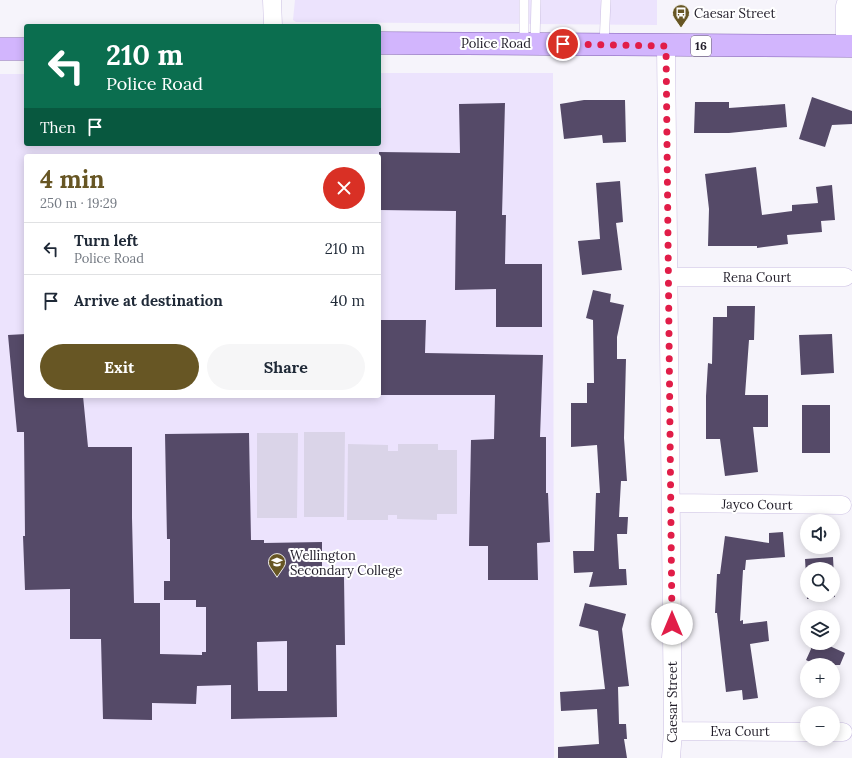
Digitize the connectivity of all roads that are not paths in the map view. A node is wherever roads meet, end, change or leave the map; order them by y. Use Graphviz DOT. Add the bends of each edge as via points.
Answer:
graph roads {
  1 [pos="272,0"];
  2 [pos="524,0"];
  3 [pos="536,0"];
  4 [pos="606,0"];
  5 [pos="847,0"];
  6 [pos="273,24"];
  7 [pos="381,43"];
  8 [pos="529,43"];
  9 [pos="604,45"];
  10 [pos="666,46"];
  11 [pos="848,46"];
  12 [pos="24,48"];
  13 [pos="0,49"];
  14 [pos="669,277"];
  15 [pos="844,277"];
  16 [pos="671,503"];
  17 [pos="842,506"];
  18 [pos="673,731"];
  19 [pos="800,732"];
  20 [pos="671,758"];
  1 -- 6 [label="street"];
  2 -- 8 [label="lane"];
  3 -- 8 [label="lane"];
  4 -- 9 [label="lane"];
  5 -- 11 [label="street" via="845,6"];
  7 -- 8 [label="main road, Police Road / 16"];
  8 -- 9 [label="main road, Police Road / 16"];
  9 -- 10 [label="main road, Police Road / 16"];
  10 -- 11 [label="main road, Police Road / 16"];
  10 -- 14 [label="street, Caesar Street"];
  12 -- 13 [label="main road"];
  14 -- 15 [label="street, Rena Court"];
  14 -- 16 [label="street, Caesar Street"];
  16 -- 17 [label="street, Jayco Court"];
  16 -- 18 [label="street, Caesar Street"];
  18 -- 19 [label="street, Eva Court"];
  18 -- 20 [label="street, Caesar Street"];
}
